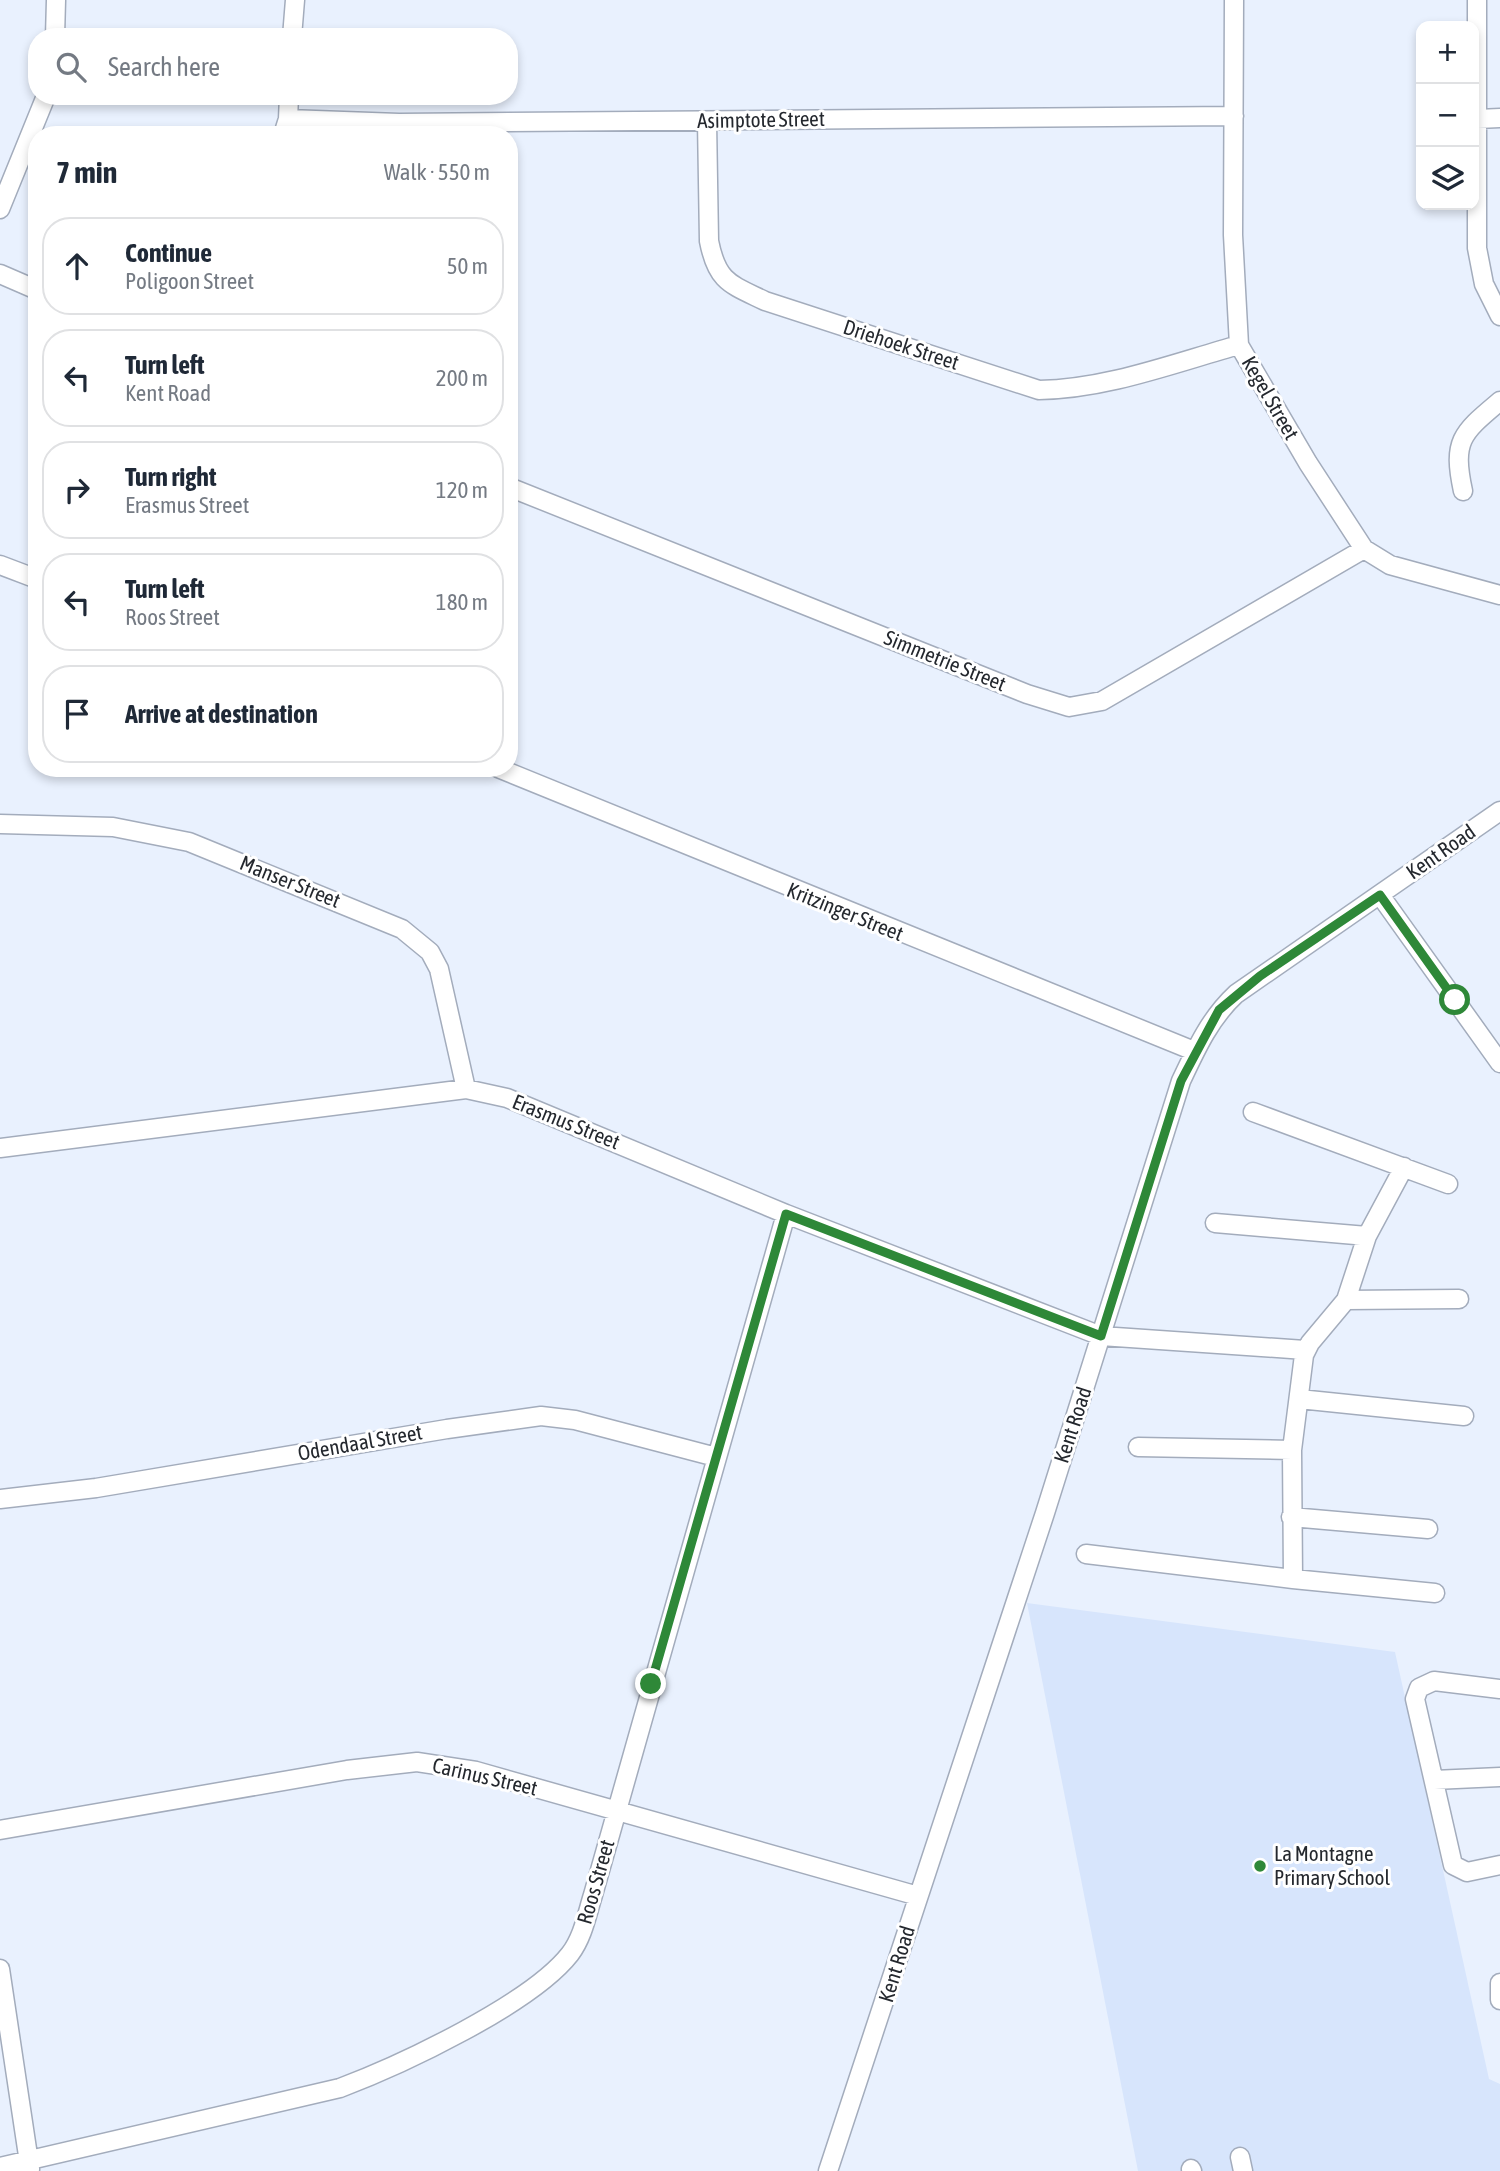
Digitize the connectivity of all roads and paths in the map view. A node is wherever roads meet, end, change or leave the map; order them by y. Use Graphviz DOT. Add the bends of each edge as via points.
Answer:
graph roads {
  1 [pos="56,0"];
  2 [pos="295,0"];
  3 [pos="1234,0"];
  4 [pos="1477,0"];
  5 [pos="55,28"];
  6 [pos="293,28"];
  7 [pos="1478,84"];
  8 [pos="43,105"];
  9 [pos="288,105"];
  10 [pos="1234,116"];
  11 [pos="1500,118"];
  12 [pos="1479,119"];
  13 [pos="707,121"];
  14 [pos="35,126"];
  15 [pos="286,126"];
  16 [pos="314,126"];
  17 [pos="28,142"];
  18 [pos="1478,147"];
  19 [pos="0,209"];
  20 [pos="0,274"];
  21 [pos="28,286"];
  22 [pos="1500,316"];
  23 [pos="1239,345"];
  24 [pos="1500,401"];
  25 [pos="518,491"];
  26 [pos="1463,491"];
  27 [pos="1364,550"];
  28 [pos="0,565"];
  29 [pos="28,576"];
  30 [pos="1500,595"];
  31 [pos="518,776"];
  32 [pos="1500,811"];
  33 [pos="0,824"];
  34 [pos="1380,895"];
  35 [pos="1194,1051"];
  36 [pos="1500,1063"];
  37 [pos="466,1089"];
  38 [pos="1253,1112"];
  39 [pos="0,1149"];
  40 [pos="1404,1167"];
  41 [pos="1448,1184"];
  42 [pos="786,1214"];
  43 [pos="1215,1223"];
  44 [pos="1367,1236"];
  45 [pos="1459,1299"];
  46 [pos="1346,1300"];
  47 [pos="1101,1336"];
  48 [pos="1305,1350"];
  49 [pos="1298,1399"];
  50 [pos="1464,1416"];
  51 [pos="1138,1447"];
  52 [pos="1292,1450"];
  53 [pos="716,1457"];
  54 [pos="0,1500"];
  55 [pos="1291,1517"];
  56 [pos="1428,1529"];
  57 [pos="1086,1553"];
  58 [pos="1293,1579"];
  59 [pos="1435,1593"];
  60 [pos="1500,1689"];
  61 [pos="1500,1777"];
  62 [pos="1434,1780"];
  63 [pos="615,1809"];
  64 [pos="0,1830"];
  65 [pos="1500,1865"];
  66 [pos="918,1896"];
  67 [pos="0,1969"];
  68 [pos="1500,1983"];
  69 [pos="1500,2000"];
  70 [pos="30,2166"];
  71 [pos="0,2167"];
  72 [pos="828,2171"];
  1 -- 5 [label="street"];
  2 -- 6 [label="street"];
  3 -- 10 [label="street, Kegel Street"];
  4 -- 7 [label="street"];
  8 -- 14 [label="street"];
  9 -- 15 [label="street"];
  10 -- 13 [label="street, Asimptote Street"];
  10 -- 23 [label="street, Kegel Street" via="1233,235"];
  11 -- 12 [label="street"];
  13 -- 16 [label="street, Asimptote Street"];
  13 -- 23 [label="street, Driehoek Street" via="713,260 728,283 765,301 1039,390 1104,382"];
  17 -- 19 [label="street"];
  18 -- 22 [label="street" via="1479,266"];
  20 -- 21 [label="street"];
  23 -- 27 [label="street, Kegel Street"];
  24 -- 26 [label="street" via="1470,425 1458,444"];
  25 -- 27 [label="street, Simmetrie Street" via="1069,707 1102,701"];
  27 -- 30 [label="street, Kegel Street" via="1390,565"];
  28 -- 29 [label="street"];
  31 -- 35 [label="street, Kritzinger Street"];
  32 -- 34 [label="street, Kent Road"];
  33 -- 37 [label="street, Manser Street" via="113,827 170,837 402,929 430,951 439,969"];
  34 -- 35 [label="street, Kent Road" via="1236,994 1219,1010"];
  34 -- 36 [label="street"];
  35 -- 47 [label="street, Kent Road"];
  37 -- 39 [label="street, Erasmus Street"];
  37 -- 42 [label="street, Erasmus Street" via="507,1098"];
  38 -- 40 [label="street"];
  40 -- 41 [label="street"];
  40 -- 44 [label="street"];
  42 -- 47 [label="street, Erasmus Street"];
  42 -- 53 [label="street, Roos Street"];
  43 -- 44 [label="street"];
  44 -- 46 [label="street"];
  45 -- 46 [label="street"];
  46 -- 48 [label="street"];
  47 -- 48 [label="street, Erasmus Street"];
  47 -- 66 [label="street, Kent Road"];
  48 -- 49 [label="street"];
  49 -- 50 [label="street"];
  49 -- 52 [label="street"];
  51 -- 52 [label="street"];
  52 -- 55 [label="street"];
  53 -- 54 [label="street, Odendaal Street" via="575,1420 541,1416"];
  53 -- 63 [label="street, Roos Street"];
  55 -- 56 [label="street"];
  55 -- 58 [label="street"];
  57 -- 58 [label="street"];
  58 -- 59 [label="street"];
  60 -- 62 [label="street" via="1434,1681 1419,1688 1415,1699"];
  61 -- 62 [label="street"];
  62 -- 65 [label="street" via="1454,1867 1467,1872"];
  63 -- 64 [label="street, Carinus Street" via="476,1771 436,1763 395,1763"];
  63 -- 66 [label="street, Carinus Street"];
  63 -- 70 [label="street, Roos Street" via="593,1895 572,1951 541,1983 388,2070 340,2088"];
  66 -- 72 [label="street, Kent Road"];
  67 -- 70 [label="street"];
  68 -- 69 [label="street"];
  70 -- 71 [label="street, Roos Street"];
}
